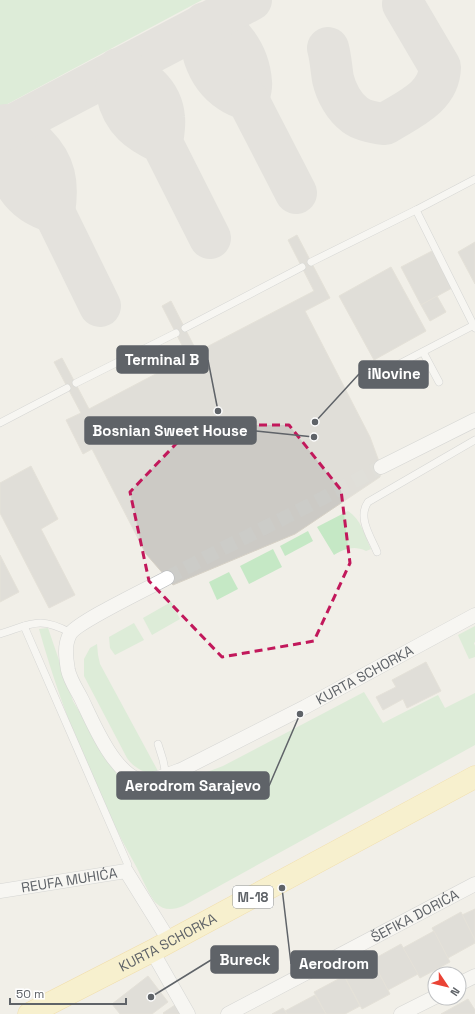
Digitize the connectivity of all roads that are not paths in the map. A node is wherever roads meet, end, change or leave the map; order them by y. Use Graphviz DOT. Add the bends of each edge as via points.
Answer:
graph roads {
  1 [pos="475,179"];
  2 [pos="416,210"];
  3 [pos="311,262"];
  4 [pos="302,267"];
  5 [pos="474,326"];
  6 [pos="185,328"];
  7 [pos="176,333"];
  8 [pos="423,352"];
  9 [pos="380,374"];
  10 [pos="440,382"];
  11 [pos="76,384"];
  12 [pos="67,388"];
  13 [pos="475,420"];
  14 [pos="0,422"];
  15 [pos="475,440"];
  16 [pos="381,467"];
  17 [pos="377,552"];
  18 [pos="167,578"];
  19 [pos="475,616"];
  20 [pos="24,626"];
  21 [pos="71,633"];
  22 [pos="0,634"];
  23 [pos="158,744"];
  24 [pos="166,775"];
  25 [pos="475,778"];
  26 [pos="126,871"];
  27 [pos="475,884"];
  28 [pos="0,891"];
  29 [pos="161,946"];
  30 [pos="427,1000"];
  31 [pos="29,1014"];
  32 [pos="188,1014"];
  33 [pos="228,1014"];
  34 [pos="401,1014"];
  1 -- 2 [label="lane"];
  2 -- 3 [label="lane"];
  2 -- 5 [label="lane"];
  4 -- 6 [label="lane"];
  5 -- 8 [label="lane"];
  7 -- 11 [label="lane"];
  8 -- 9 [label="lane"];
  8 -- 10 [label="lane"];
  12 -- 14 [label="lane"];
  13 -- 16 [label="street"];
  15 -- 17 [label="lane" via="368,502 363,519"];
  18 -- 21 [label="street" via="85,622"];
  19 -- 24 [label="street, KURTA SCHORKA" via="298,710 183,769"];
  20 -- 21 [label="lane" via="34,622 48,623"];
  20 -- 22 [label="lane"];
  20 -- 26 [label="lane" via="128,865"];
  21 -- 24 [label="street, KURTA SCHORKA" via="66,646 68,671 115,760 129,775 141,780"];
  23 -- 24 [label="lane"];
  25 -- 29 [label="main road, KURTA SCHORKA / M-18"];
  26 -- 28 [label="street, REUFA MUHIĆA"];
  26 -- 29 [label="street, REUFA MUHIĆA"];
  27 -- 33 [label="street, ŠEFIKA DORIĆA"];
  29 -- 31 [label="main road, KURTA SCHORKA / M-18"];
  29 -- 32 [label="street, REUFA MUHIĆA"];
  30 -- 34 [label="street"];
}
